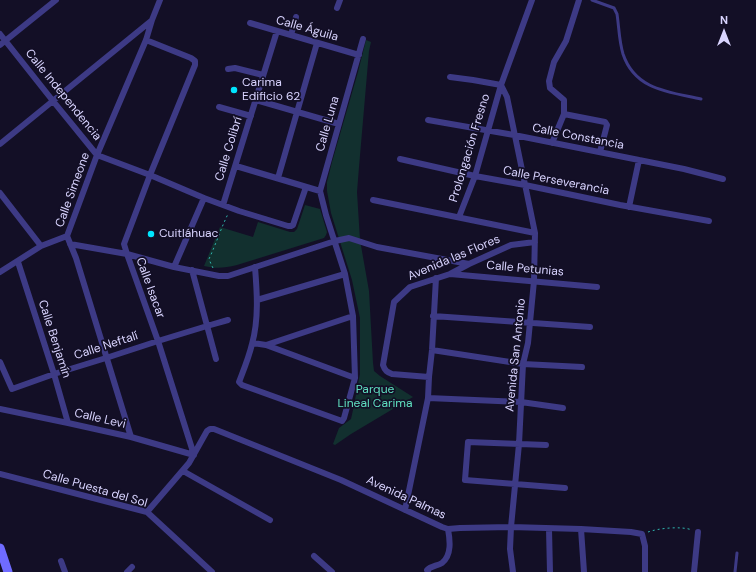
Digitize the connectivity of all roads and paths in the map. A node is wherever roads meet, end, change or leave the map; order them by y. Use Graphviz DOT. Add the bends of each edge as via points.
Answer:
graph roads {
  1 [pos="56,0"];
  2 [pos="160,0"];
  3 [pos="340,0"];
  4 [pos="532,0"];
  5 [pos="579,0"];
  6 [pos="592,0"];
  7 [pos="338,8"];
  8 [pos="296,17"];
  9 [pos="152,20"];
  10 [pos="250,23"];
  11 [pos="277,31"];
  12 [pos="0,34"];
  13 [pos="291,35"];
  14 [pos="363,39"];
  15 [pos="6,40"];
  16 [pos="146,40"];
  17 [pos="317,43"];
  18 [pos="0,45"];
  19 [pos="359,55"];
  20 [pos="228,70"];
  21 [pos="263,75"];
  22 [pos="450,77"];
  23 [pos="501,85"];
  24 [pos="701,99"];
  25 [pos="256,100"];
  26 [pos="53,102"];
  27 [pos="219,107"];
  28 [pos="297,112"];
  29 [pos="564,114"];
  30 [pos="251,116"];
  31 [pos="428,120"];
  32 [pos="339,124"];
  33 [pos="488,131"];
  34 [pos="514,135"];
  35 [pos="552,143"];
  36 [pos="0,144"];
  37 [pos="600,152"];
  38 [pos="97,155"];
  39 [pos="400,159"];
  40 [pos="639,160"];
  41 [pos="236,166"];
  42 [pos="150,174"];
  43 [pos="475,176"];
  44 [pos="278,178"];
  45 [pos="723,179"];
  46 [pos="525,185"];
  47 [pos="306,187"];
  48 [pos="320,191"];
  49 [pos="0,192"];
  50 [pos="204,198"];
  51 [pos="373,200"];
  52 [pos="224,205"];
  53 [pos="629,207"];
  54 [pos="230,208"];
  55 [pos="459,217"];
  56 [pos="708,221"];
  57 [pos="535,233"];
  58 [pos="67,236"];
  59 [pos="335,242"];
  60 [pos="535,242"];
  61 [pos="70,244"];
  62 [pos="41,246"];
  63 [pos="127,254"];
  64 [pos="18,262"];
  65 [pos="469,264"];
  66 [pos="174,267"];
  67 [pos="255,267"];
  68 [pos="192,270"];
  69 [pos="0,272"];
  70 [pos="212,274"];
  71 [pos="345,274"];
  72 [pos="450,274"];
  73 [pos="436,278"];
  74 [pos="534,281"];
  75 [pos="597,287"];
  76 [pos="257,300"];
  77 [pos="353,316"];
  78 [pos="434,316"];
  79 [pos="228,320"];
  80 [pos="530,322"];
  81 [pos="206,326"];
  82 [pos="590,327"];
  83 [pos="158,341"];
  84 [pos="253,343"];
  85 [pos="266,345"];
  86 [pos="432,350"];
  87 [pos="106,358"];
  88 [pos="216,359"];
  89 [pos="0,362"];
  90 [pos="523,364"];
  91 [pos="582,367"];
  92 [pos="54,374"];
  93 [pos="429,377"];
  94 [pos="355,378"];
  95 [pos="428,398"];
  96 [pos="521,402"];
  97 [pos="563,408"];
  98 [pos="0,409"];
  99 [pos="68,423"];
  100 [pos="131,437"];
  101 [pos="519,444"];
  102 [pos="546,445"];
  103 [pos="194,455"];
  104 [pos="183,471"];
  105 [pos="0,474"];
  106 [pos="515,484"];
  107 [pos="565,488"];
  108 [pos="405,510"];
  109 [pos="147,512"];
  110 [pos="270,520"];
  111 [pos="511,527"];
  112 [pos="448,529"];
  113 [pos="549,529"];
  114 [pos="581,529"];
  115 [pos="698,532"];
  116 [pos="642,534"];
  117 [pos="0,548"];
  118 [pos="737,553"];
  119 [pos="314,556"];
  120 [pos="61,561"];
  121 [pos="427,571"];
  122 [pos="8,572"];
  123 [pos="65,572"];
  124 [pos="212,572"];
  125 [pos="332,572"];
  126 [pos="513,572"];
  127 [pos="550,572"];
  128 [pos="584,572"];
  129 [pos="645,572"];
  130 [pos="694,572"];
  131 [pos="735,572"];
  1 -- 15 [label="street"];
  2 -- 9 [label="street, Calle Simeone"];
  3 -- 7 [label="street"];
  4 -- 23 [label="street, Prolongación Fresno"];
  5 -- 29 [label="street" via="566,41 554,62 549,81 550,88 564,100"];
  6 -- 24 [label="lane" via="614,8 623,54 641,81 660,90"];
  8 -- 13 [label="street"];
  9 -- 16 [label="street, Calle Simeone"];
  9 -- 26 [label="street"];
  10 -- 11 [label="street, Calle Águila"];
  11 -- 13 [label="street, Calle Águila"];
  11 -- 21 [label="street, Calle Colibrí"];
  12 -- 15 [label="street, Calle Independencia"];
  13 -- 17 [label="street, Calle Águila"];
  14 -- 19 [label="street, Calle Luna"];
  15 -- 18 [label="street"];
  15 -- 26 [label="street, Calle Independencia"];
  16 -- 38 [label="street, Calle Simeone"];
  16 -- 42 [label="street, Calle Isacar" via="195,61"];
  17 -- 19 [label="street, Calle Águila"];
  17 -- 28 [label="street"];
  19 -- 32 [label="street, Calle Luna"];
  20 -- 21 [label="street" via="240,68"];
  21 -- 25 [label="street, Calle Colibrí"];
  22 -- 23 [label="street"];
  23 -- 33 [label="street, Prolongación Fresno"];
  23 -- 34 [label="street, Avenida San Antonio" via="507,97"];
  25 -- 28 [label="street"];
  25 -- 30 [label="street, Calle Colibrí"];
  26 -- 36 [label="street"];
  26 -- 38 [label="street, Calle Independencia"];
  27 -- 30 [label="street"];
  28 -- 32 [label="street"];
  28 -- 44 [label="street"];
  29 -- 35 [label="street"];
  29 -- 37 [label="street" via="605,122 607,125"];
  30 -- 41 [label="street, Calle Colibrí"];
  31 -- 33 [label="street, Calle Constancia"];
  32 -- 48 [label="street, Calle Luna"];
  33 -- 34 [label="street, Calle Constancia"];
  33 -- 43 [label="street, Prolongación Fresno"];
  34 -- 35 [label="street, Calle Constancia"];
  34 -- 46 [label="street, Avenida San Antonio"];
  35 -- 37 [label="street, Calle Constancia"];
  37 -- 40 [label="street, Calle Constancia"];
  38 -- 42 [label="street, Calle Independencia"];
  38 -- 58 [label="street, Calle Simeone"];
  39 -- 43 [label="street, Calle Perseverancia"];
  40 -- 45 [label="street, Calle Constancia"];
  40 -- 53 [label="street"];
  41 -- 44 [label="street"];
  41 -- 52 [label="street, Calle Colibrí"];
  42 -- 50 [label="street, Calle Independencia"];
  42 -- 63 [label="street, Calle Isacar" via="124,244"];
  43 -- 46 [label="street, Calle Perseverancia"];
  43 -- 55 [label="street, Prolongación Fresno"];
  44 -- 47 [label="street"];
  46 -- 53 [label="street, Calle Perseverancia"];
  46 -- 57 [label="street, Avenida San Antonio"];
  47 -- 48 [label="street"];
  47 -- 54 [label="street, Calle Independencia" via="291,226"];
  48 -- 59 [label="street, Calle Luna"];
  49 -- 62 [label="street"];
  50 -- 52 [label="street, Calle Independencia"];
  50 -- 66 [label="street"];
  51 -- 55 [label="street"];
  52 -- 54 [label="street, Calle Independencia"];
  53 -- 56 [label="street, Calle Perseverancia"];
  54 -- 70 [label="path" via="209,259 214,268"];
  55 -- 57 [label="street"];
  57 -- 60 [label="street, Avenida San Antonio"];
  58 -- 61 [label="street, Calle Simeone"];
  58 -- 62 [label="street"];
  59 -- 65 [label="street" via="349,238 377,247"];
  59 -- 67 [label="street"];
  59 -- 71 [label="street, Calle Luna"];
  60 -- 65 [label="street, Avenida las Flores" via="511,245"];
  60 -- 74 [label="street, Avenida San Antonio"];
  61 -- 63 [label="street"];
  61 -- 87 [label="street, Calle Simeone"];
  62 -- 64 [label="street"];
  63 -- 66 [label="street"];
  63 -- 83 [label="street, Calle Isacar"];
  64 -- 69 [label="street"];
  64 -- 92 [label="street, Calle Benjamín"];
  65 -- 72 [label="street, Avenida las Flores"];
  66 -- 68 [label="street"];
  67 -- 70 [label="street" via="228,276"];
  67 -- 76 [label="street"];
  68 -- 70 [label="street"];
  68 -- 81 [label="street"];
  71 -- 76 [label="street"];
  71 -- 77 [label="street, Calle Luna"];
  72 -- 73 [label="street, Avenida las Flores"];
  72 -- 74 [label="street, Calle Petunias"];
  73 -- 78 [label="street"];
  73 -- 93 [label="street, Avenida las Flores" via="410,286 394,302 383,365 387,372 392,374"];
  74 -- 75 [label="street, Calle Petunias"];
  74 -- 80 [label="street, Avenida San Antonio"];
  76 -- 84 [label="street"];
  77 -- 85 [label="street"];
  77 -- 94 [label="street, Calle Luna"];
  78 -- 80 [label="street"];
  78 -- 86 [label="street"];
  79 -- 81 [label="street, Calle Neftalí"];
  80 -- 82 [label="street"];
  80 -- 90 [label="street, Avenida San Antonio"];
  81 -- 83 [label="street, Calle Neftalí"];
  81 -- 88 [label="street"];
  83 -- 87 [label="street, Calle Neftalí"];
  83 -- 103 [label="street, Calle Isacar"];
  84 -- 85 [label="street"];
  84 -- 94 [label="street, Calle Luna" via="239,382 242,386 338,419 344,418"];
  85 -- 94 [label="street"];
  86 -- 90 [label="street"];
  86 -- 93 [label="street"];
  87 -- 92 [label="street, Calle Neftalí"];
  87 -- 100 [label="street, Calle Simeone"];
  89 -- 92 [label="street, Calle Neftalí" via="12,388"];
  90 -- 91 [label="street"];
  90 -- 96 [label="street, Avenida San Antonio"];
  92 -- 99 [label="street, Calle Benjamín"];
  93 -- 95 [label="street"];
  95 -- 96 [label="street"];
  95 -- 108 [label="street"];
  96 -- 97 [label="street"];
  96 -- 101 [label="street, Avenida San Antonio"];
  98 -- 99 [label="street, Calle Levi"];
  99 -- 100 [label="street, Calle Levi"];
  100 -- 103 [label="street, Calle Levi"];
  101 -- 102 [label="street"];
  101 -- 106 [label="street, Avenida San Antonio"];
  101 -- 106 [label="street" via="468,442 465,480"];
  103 -- 104 [label="street"];
  103 -- 108 [label="street, Avenida Palmas" via="207,431 214,429 341,480"];
  104 -- 109 [label="street"];
  104 -- 110 [label="street"];
  105 -- 109 [label="street, Calle Puesta del Sol"];
  106 -- 107 [label="street"];
  106 -- 111 [label="street, Avenida San Antonio"];
  108 -- 112 [label="street, Avenida Palmas"];
  109 -- 124 [label="street, Calle Puesta del Sol"];
  111 -- 112 [label="street, Avenida Palmas"];
  111 -- 113 [label="street, Avenida Palmas"];
  111 -- 126 [label="street, Avenida San Antonio"];
  112 -- 121 [label="street" via="450,547 447,555 442,562"];
  113 -- 114 [label="street, Avenida Palmas"];
  113 -- 127 [label="street"];
  114 -- 116 [label="street, Avenida Palmas"];
  114 -- 128 [label="street"];
  115 -- 116 [label="path" via="687,528 656,529"];
  115 -- 130 [label="street"];
  116 -- 129 [label="street" via="645,546"];
  117 -- 122 [label="main road"];
  118 -- 131 [label="lane"];
  119 -- 125 [label="street"];
  120 -- 123 [label="street"];
}
